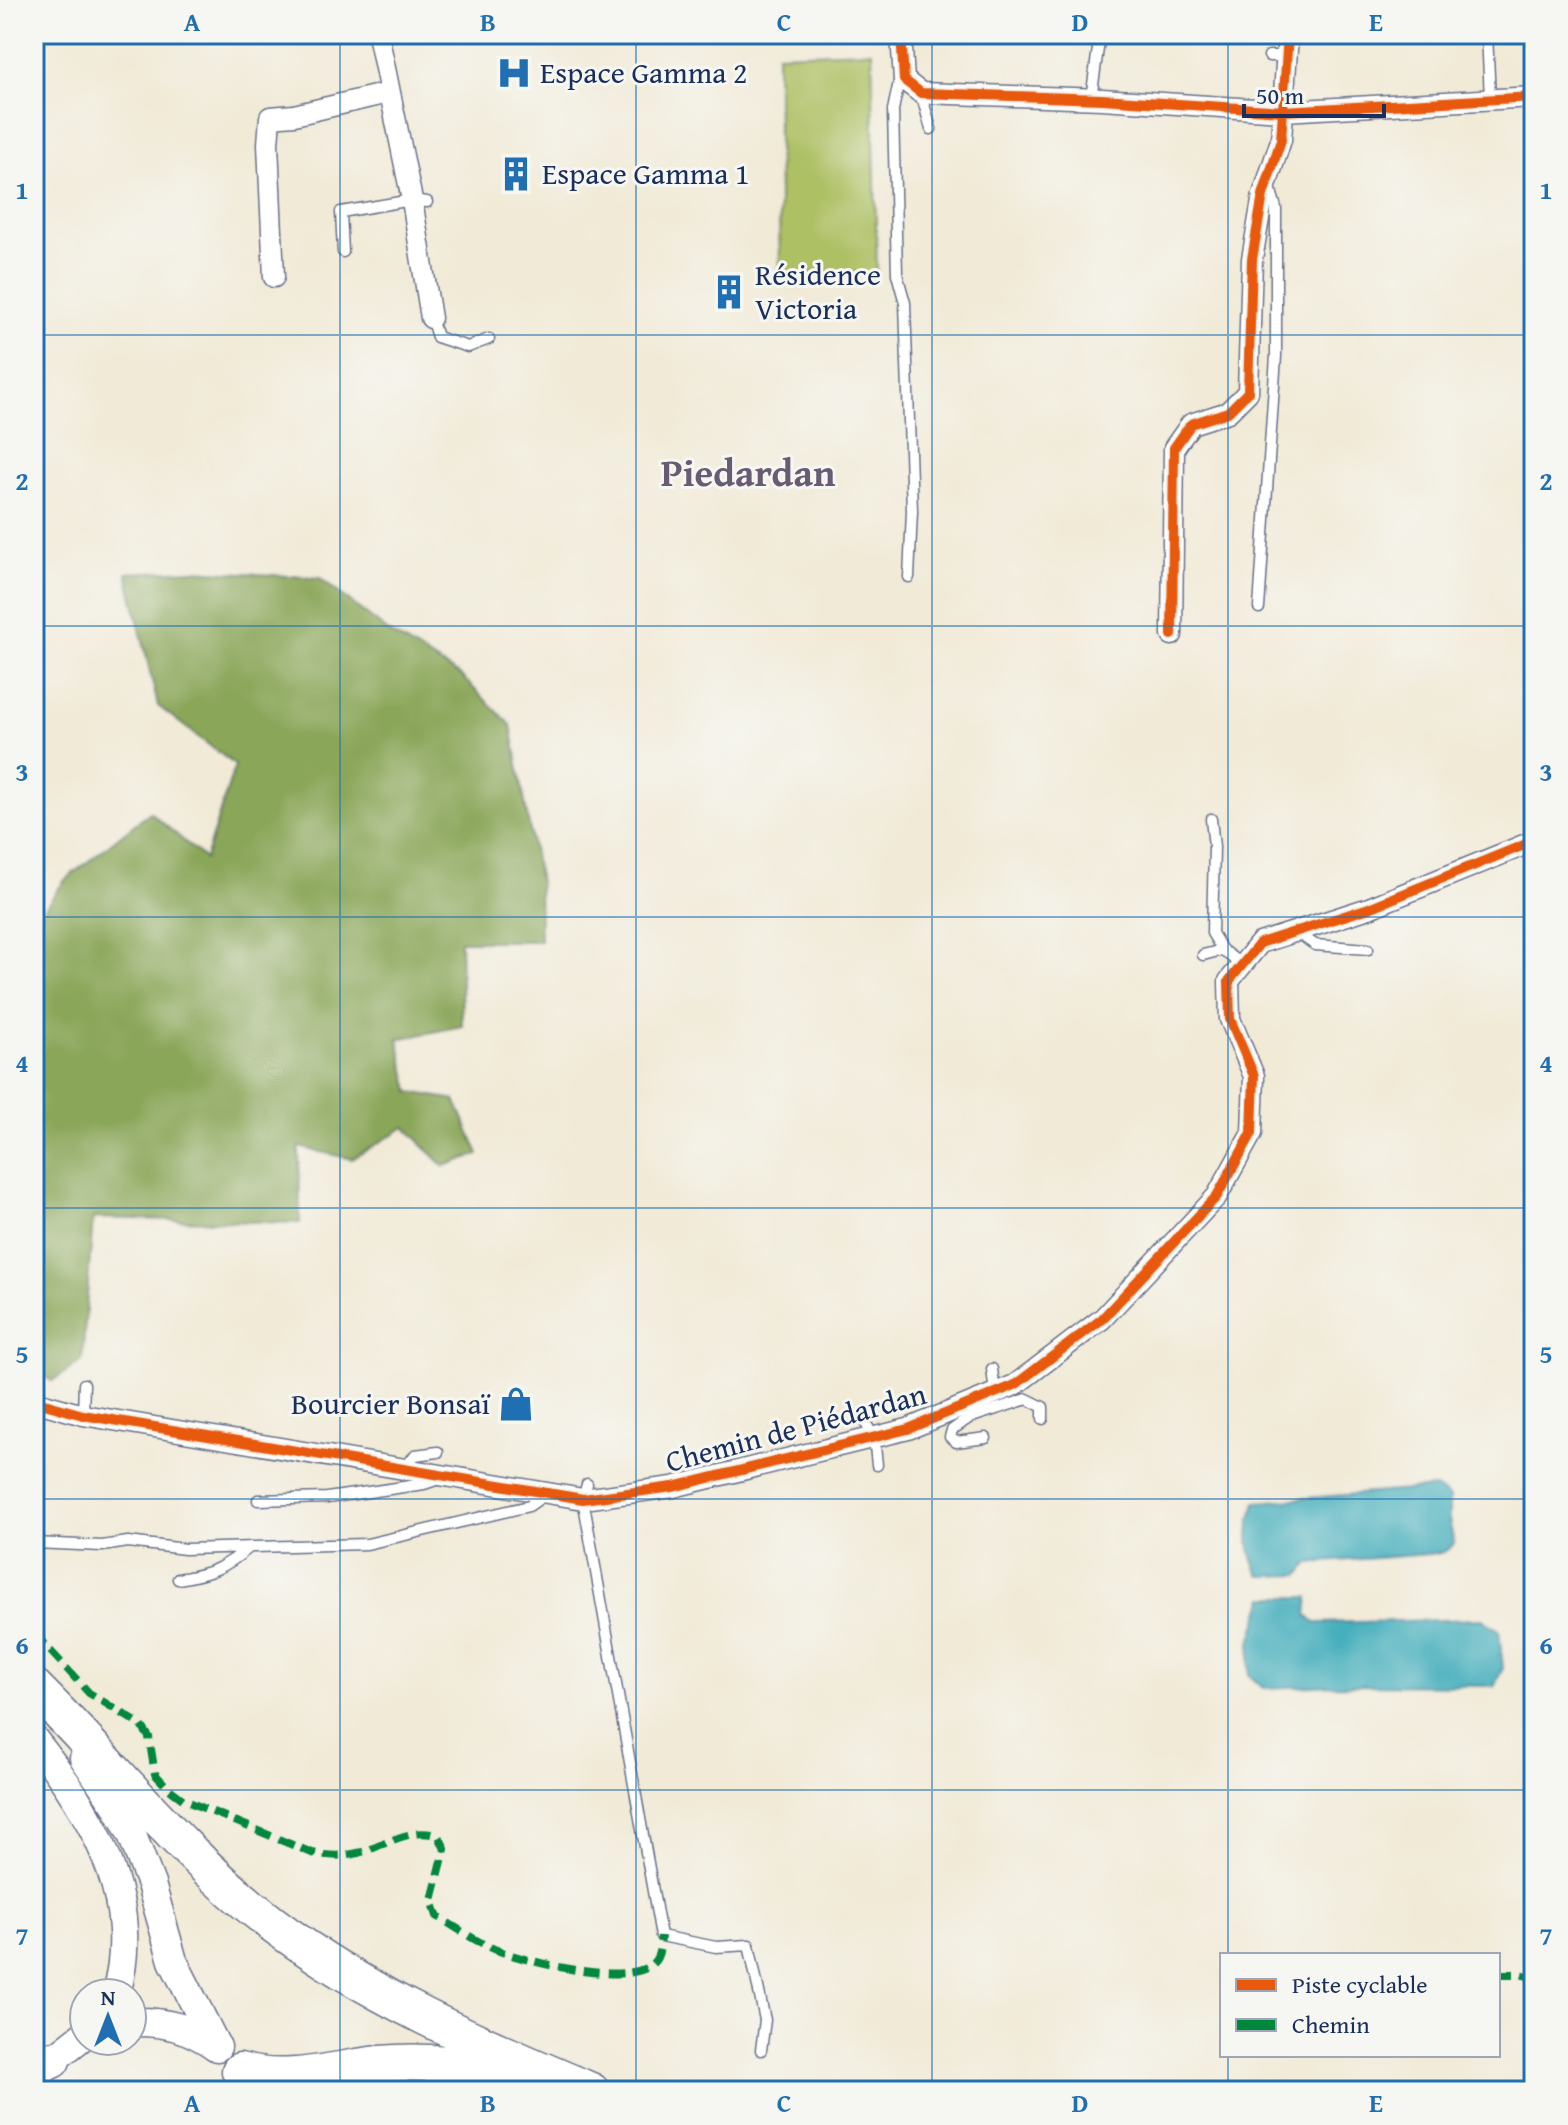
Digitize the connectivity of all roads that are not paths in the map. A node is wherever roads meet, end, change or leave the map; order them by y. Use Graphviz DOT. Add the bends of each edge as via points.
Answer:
graph roads {
  1 [pos="378,34"];
  2 [pos="901,34"];
  3 [pos="1100,34"];
  4 [pos="1288,34"];
  5 [pos="1487,34"];
  6 [pos="902,66"];
  7 [pos="388,93"];
  8 [pos="921,93"];
  9 [pos="1534,97"];
  10 [pos="1490,98"];
  11 [pos="1091,99"];
  12 [pos="1283,111"];
  13 [pos="931,129"];
  14 [pos="1268,181"];
  15 [pos="420,201"];
  16 [pos="343,252"];
  17 [pos="274,277"];
  18 [pos="431,318"];
  19 [pos="489,339"];
  20 [pos="909,577"];
  21 [pos="1259,608"];
  22 [pos="1172,635"];
  23 [pos="1211,819"];
  24 [pos="1534,841"];
  25 [pos="1296,932"];
  26 [pos="1368,949"];
  27 [pos="1222,950"];
  28 [pos="1203,955"];
  29 [pos="1242,965"];
  30 [pos="992,1369"];
  31 [pos="84,1384"];
  32 [pos="995,1393"];
  33 [pos="34,1401"];
  34 [pos="967,1411"];
  35 [pos="83,1415"];
  36 [pos="1043,1419"];
  37 [pos="870,1430"];
  38 [pos="986,1438"];
  39 [pos="438,1452"];
  40 [pos="877,1465"];
  41 [pos="403,1470"];
  42 [pos="445,1476"];
  43 [pos="585,1491"];
  44 [pos="548,1493"];
  45 [pos="258,1500"];
  46 [pos="34,1543"];
  47 [pos="250,1547"];
  48 [pos="178,1579"];
  49 [pos="34,1688"];
  50 [pos="34,1740"];
  51 [pos="121,1977"];
  52 [pos="148,2023"];
  53 [pos="68,2048"];
  54 [pos="761,2050"];
  55 [pos="236,2069"];
  56 [pos="40,2070"];
  57 [pos="575,2091"];
  58 [pos="591,2091"];
  1 -- 7 [label="street"];
  2 -- 6 [label="street"];
  3 -- 11 [label="lane"];
  4 -- 12 [label="street" via="1278,56"];
  5 -- 10 [label="lane"];
  6 -- 8 [label="street" via="904,80"];
  6 -- 20 [label="lane" via="893,110 897,274 905,303 911,467"];
  7 -- 15 [label="street"];
  7 -- 17 [label="street" via="270,117"];
  8 -- 11 [label="street"];
  8 -- 13 [label="lane"];
  9 -- 10 [label="street"];
  10 -- 12 [label="street"];
  11 -- 12 [label="street"];
  12 -- 14 [label="street" via="1281,140"];
  14 -- 21 [label="lane" via="1276,208 1276,356"];
  14 -- 22 [label="street" via="1252,259 1248,392 1228,412 1191,424 1174,448"];
  15 -- 16 [label="lane" via="341,212"];
  15 -- 18 [label="street" via="430,264"];
  18 -- 19 [label="lane" via="437,337 468,347"];
  23 -- 27 [label="lane" via="1212,933"];
  24 -- 25 [label="street, Chemin de Piédardan"];
  25 -- 26 [label="lane" via="1315,945"];
  25 -- 29 [label="street, Chemin de Piédardan" via="1260,943"];
  27 -- 28 [label="lane"];
  27 -- 29 [label="lane"];
  29 -- 32 [label="street, Chemin de Piédardan" via="1229,981 1230,1019 1254,1076 1258,1131 1252,1133 1217,1196 1102,1319 1015,1385"];
  30 -- 32 [label="lane"];
  31 -- 35 [label="lane"];
  32 -- 34 [label="street, Chemin de Piédardan"];
  33 -- 35 [label="street, Chemin de Piédardan"];
  34 -- 36 [label="lane" via="1027,1399 1043,1407"];
  34 -- 37 [label="street, Chemin de Piédardan" via="908,1429"];
  34 -- 38 [label="lane" via="950,1437 956,1442"];
  35 -- 41 [label="street, Chemin de Piédardan"];
  37 -- 40 [label="lane"];
  37 -- 43 [label="street, Chemin de Piédardan" via="673,1487"];
  39 -- 41 [label="lane" via="415,1455"];
  41 -- 42 [label="street, Chemin de Piédardan"];
  42 -- 44 [label="street, Chemin de Piédardan"];
  42 -- 45 [label="lane" via="424,1484 327,1498"];
  43 -- 44 [label="street, Chemin de Piédardan"];
  43 -- 54 [label="lane" via="661,1936 716,1947 749,1945 765,2020"];
  44 -- 47 [label="lane" via="529,1506 367,1544"];
  46 -- 47 [label="lane"];
  47 -- 48 [label="lane" via="226,1566"];
  49 -- 55 [label="main road" via="132,1835 173,1961"];
  49 -- 58 [label="highway" via="145,1807 270,1922 432,2022"];
  50 -- 51 [label="main road" via="73,1794 108,1859 122,1916"];
  52 -- 55 [label="main road" via="193,2031"];
  53 -- 56 [label="main road"];
  55 -- 57 [label="highway" via="273,2077 382,2064 474,2067"];
}
